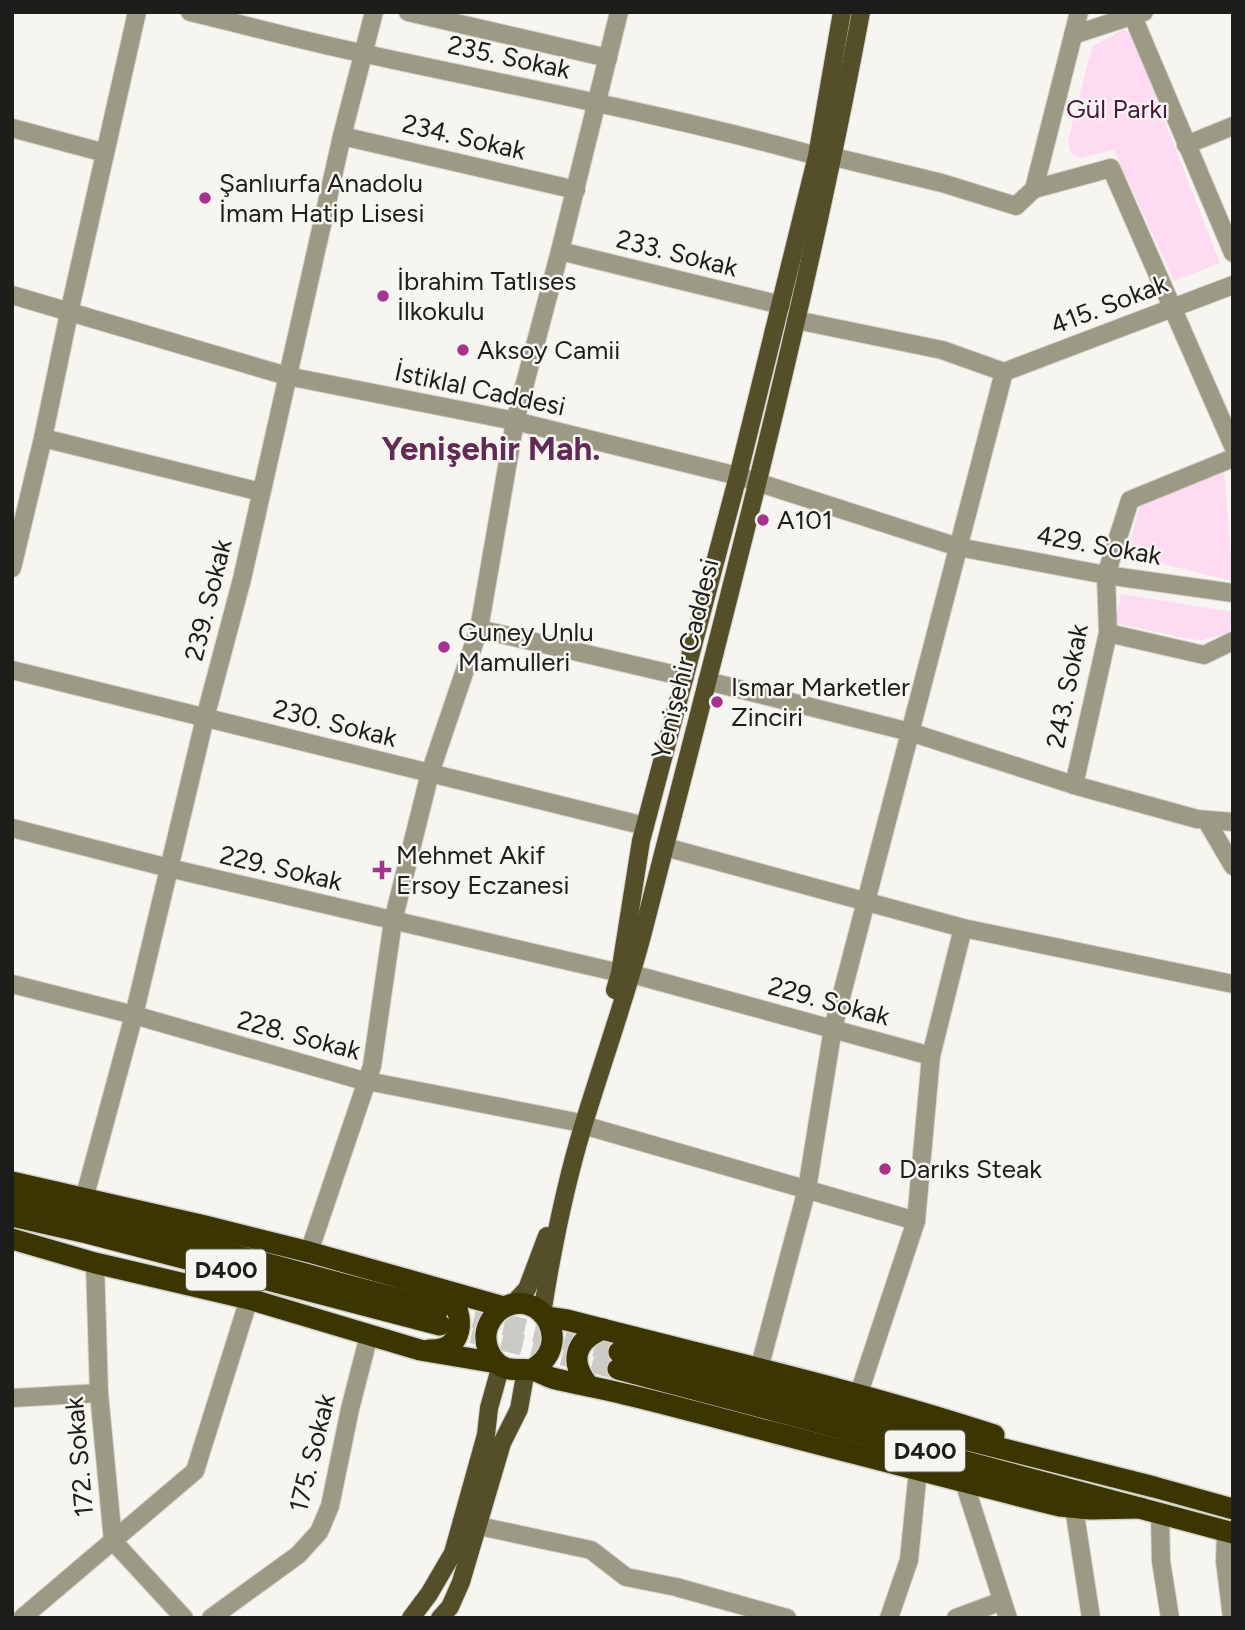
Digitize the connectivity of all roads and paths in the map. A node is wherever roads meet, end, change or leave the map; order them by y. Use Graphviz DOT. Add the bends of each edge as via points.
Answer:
graph roads {
  1 [pos="138,12"];
  2 [pos="190,12"];
  3 [pos="374,12"];
  4 [pos="408,12"];
  5 [pos="619,12"];
  6 [pos="842,12"];
  7 [pos="861,12"];
  8 [pos="1079,12"];
  9 [pos="1136,14"];
  10 [pos="1073,35"];
  11 [pos="363,54"];
  12 [pos="608,58"];
  13 [pos="597,102"];
  14 [pos="1233,127"];
  15 [pos="12,128"];
  16 [pos="341,136"];
  17 [pos="1186,145"];
  18 [pos="106,153"];
  19 [pos="826,157"];
  20 [pos="1034,189"];
  21 [pos="576,190"];
  22 [pos="561,251"];
  23 [pos="1233,253"];
  24 [pos="1233,285"];
  25 [pos="12,295"];
  26 [pos="780,305"];
  27 [pos="1172,307"];
  28 [pos="69,313"];
  29 [pos="796,320"];
  30 [pos="1004,372"];
  31 [pos="287,376"];
  32 [pos="515,421"];
  33 [pos="43,438"];
  34 [pos="1233,446"];
  35 [pos="1233,458"];
  36 [pos="738,476"];
  37 [pos="757,483"];
  38 [pos="261,492"];
  39 [pos="958,547"];
  40 [pos="12,568"];
  41 [pos="1106,575"];
  42 [pos="1233,593"];
  43 [pos="479,629"];
  44 [pos="1108,634"];
  45 [pos="1233,640"];
  46 [pos="12,670"];
  47 [pos="685,677"];
  48 [pos="707,681"];
  49 [pos="205,718"];
  50 [pos="910,732"];
  51 [pos="430,773"];
  52 [pos="1074,785"];
  53 [pos="1206,820"];
  54 [pos="1233,822"];
  55 [pos="645,826"];
  56 [pos="12,828"];
  57 [pos="664,847"];
  58 [pos="1233,866"];
  59 [pos="169,869"];
  60 [pos="866,901"];
  61 [pos="393,921"];
  62 [pos="962,928"];
  63 [pos="626,974"];
  64 [pos="12,984"];
  65 [pos="1233,984"];
  66 [pos="134,1016"];
  67 [pos="833,1028"];
  68 [pos="932,1056"];
  69 [pos="367,1081"];
  70 [pos="580,1124"];
  71 [pos="12,1182"];
  72 [pos="807,1189"];
  73 [pos="12,1199"];
  74 [pos="84,1199"];
  75 [pos="12,1216"];
  76 [pos="916,1221"];
  77 [pos="12,1239"];
  78 [pos="309,1252"];
  79 [pos="95,1263"];
  80 [pos="250,1298"];
  81 [pos="508,1307"];
  82 [pos="442,1309"];
  83 [pos="544,1315"];
  84 [pos="603,1329"];
  85 [pos="369,1335"];
  86 [pos="420,1350"];
  87 [pos="499,1364"];
  88 [pos="759,1369"];
  89 [pos="528,1370"];
  90 [pos="589,1386"];
  91 [pos="99,1393"];
  92 [pos="858,1396"];
  93 [pos="12,1398"];
  94 [pos="918,1470"];
  95 [pos="964,1482"];
  96 [pos="1154,1487"];
  97 [pos="1074,1508"];
  98 [pos="1233,1509"];
  99 [pos="1150,1511"];
  100 [pos="479,1526"];
  101 [pos="1230,1532"];
  102 [pos="113,1541"];
  103 [pos="1005,1609"];
  104 [pos="22,1618"];
  105 [pos="184,1618"];
  106 [pos="211,1618"];
  107 [pos="411,1618"];
  108 [pos="440,1618"];
  109 [pos="787,1618"];
  110 [pos="889,1618"];
  111 [pos="957,1618"];
  112 [pos="1091,1618"];
  113 [pos="1170,1618"];
  114 [pos="1231,1618"];
  1 -- 18 [label="street"];
  2 -- 11 [label="street, 235. Sokak"];
  3 -- 11 [label="street, 239. Sokak"];
  4 -- 12 [label="street"];
  5 -- 12 [label="street"];
  6 -- 19 [label="main road, Yenişehir Caddesi"];
  7 -- 19 [label="main road, Yenişehir Caddesi"];
  8 -- 10 [label="street"];
  9 -- 10 [label="street"];
  9 -- 17 [label="street"];
  10 -- 20 [label="street"];
  11 -- 13 [label="street, 235. Sokak"];
  11 -- 16 [label="street, 239. Sokak"];
  12 -- 13 [label="street"];
  13 -- 19 [label="street, 235. Sokak"];
  13 -- 21 [label="street"];
  14 -- 17 [label="street"];
  15 -- 18 [label="street"];
  16 -- 21 [label="street, 234. Sokak"];
  16 -- 31 [label="street, 239. Sokak"];
  17 -- 23 [label="street"];
  18 -- 28 [label="street"];
  19 -- 20 [label="street, 235. Sokak" via="942,183 1016,206"];
  19 -- 26 [label="main road, Yenişehir Caddesi"];
  19 -- 29 [label="main road, Yenişehir Caddesi"];
  20 -- 27 [label="street" via="1111,168"];
  21 -- 22 [label="street"];
  22 -- 26 [label="street, 233. Sokak"];
  22 -- 32 [label="street"];
  24 -- 27 [label="street, 415. Sokak"];
  25 -- 28 [label="street, İstiklal Caddesi"];
  26 -- 36 [label="main road, Yenişehir Caddesi"];
  27 -- 30 [label="street, 415. Sokak"];
  27 -- 34 [label="street"];
  28 -- 31 [label="street, İstiklal Caddesi"];
  28 -- 33 [label="street"];
  29 -- 30 [label="street" via="942,350"];
  29 -- 37 [label="main road, Yenişehir Caddesi"];
  30 -- 39 [label="street"];
  31 -- 32 [label="street, İstiklal Caddesi"];
  31 -- 38 [label="street, 239. Sokak"];
  32 -- 36 [label="street, İstiklal Caddesi"];
  32 -- 43 [label="street"];
  33 -- 38 [label="street"];
  33 -- 40 [label="street"];
  35 -- 41 [label="street, 243. Sokak" via="1130,500"];
  36 -- 37 [label="street, İstiklal Caddesi"];
  36 -- 47 [label="main road, Yenişehir Caddesi"];
  37 -- 39 [label="street, İstiklal Caddesi"];
  37 -- 48 [label="main road, Yenişehir Caddesi"];
  38 -- 49 [label="street, 239. Sokak"];
  39 -- 41 [label="street, 429. Sokak"];
  39 -- 50 [label="street"];
  41 -- 42 [label="street, 429. Sokak"];
  41 -- 44 [label="street, 243. Sokak"];
  43 -- 47 [label="street"];
  43 -- 51 [label="street"];
  44 -- 45 [label="street" via="1204,655"];
  44 -- 52 [label="street, 243. Sokak"];
  46 -- 49 [label="street, 230. Sokak"];
  47 -- 55 [label="main road, Yenişehir Caddesi"];
  48 -- 50 [label="street"];
  48 -- 57 [label="main road, Yenişehir Caddesi"];
  49 -- 51 [label="street, 230. Sokak"];
  49 -- 59 [label="street, 239. Sokak"];
  50 -- 52 [label="street"];
  50 -- 60 [label="street"];
  51 -- 55 [label="street, 230. Sokak"];
  51 -- 61 [label="street"];
  52 -- 53 [label="street"];
  53 -- 54 [label="street"];
  53 -- 58 [label="street"];
  55 -- 63 [label="main road, Yenişehir Caddesi"];
  56 -- 59 [label="street, 229. Sokak"];
  57 -- 60 [label="street"];
  57 -- 63 [label="main road, Yenişehir Caddesi"];
  59 -- 61 [label="street, 229. Sokak"];
  59 -- 66 [label="street, 239. Sokak"];
  60 -- 62 [label="street"];
  60 -- 67 [label="street"];
  61 -- 63 [label="street, 229. Sokak"];
  61 -- 69 [label="street"];
  62 -- 65 [label="street"];
  62 -- 68 [label="street"];
  63 -- 67 [label="street, 229. Sokak"];
  63 -- 70 [label="main road, Yenişehir Caddesi"];
  64 -- 66 [label="street, 228. Sokak"];
  66 -- 69 [label="street, 228. Sokak"];
  66 -- 74 [label="street, 239. Sokak"];
  67 -- 68 [label="street, 229. Sokak"];
  67 -- 72 [label="street"];
  68 -- 76 [label="street"];
  69 -- 70 [label="street, 228. Sokak"];
  69 -- 78 [label="street"];
  70 -- 72 [label="street, 228. Sokak"];
  70 -- 81 [label="main road, Yenişehir Caddesi" via="527,1289"];
  70 -- 83 [label="main road, Yenişehir Caddesi"];
  71 -- 74 [label="highway"];
  72 -- 76 [label="street, 228. Sokak"];
  72 -- 88 [label="street"];
  73 -- 82 [label="highway, D400"];
  74 -- 78 [label="highway"];
  75 -- 82 [label="highway, D400"];
  76 -- 92 [label="street"];
  77 -- 79 [label="highway"];
  78 -- 82 [label="highway"];
  79 -- 80 [label="highway"];
  79 -- 91 [label="street, 172. Sokak"];
  80 -- 85 [label="highway"];
  80 -- 102 [label="street" via="195,1471"];
  81 -- 82 [label="highway"];
  81 -- 83 [label="highway" via="527,1305"];
  81 -- 87 [label="highway" via="490,1322 486,1332 486,1344"];
  82 -- 86 [label="highway" via="457,1306 457,1336 447,1347"];
  83 -- 84 [label="highway"];
  83 -- 89 [label="highway" via="553,1337 552,1348"];
  84 -- 88 [label="highway"];
  84 -- 90 [label="highway" via="590,1334 577,1352 576,1364"];
  85 -- 86 [label="highway"];
  85 -- 106 [label="street, 175. Sokak" via="330,1506 319,1532 298,1555"];
  86 -- 87 [label="highway"];
  87 -- 89 [label="highway"];
  87 -- 107 [label="main road" via="486,1435 453,1553"];
  88 -- 92 [label="highway"];
  89 -- 90 [label="highway"];
  89 -- 100 [label="main road"];
  90 -- 94 [label="highway"];
  91 -- 93 [label="street"];
  91 -- 102 [label="street, 172. Sokak"];
  92 -- 96 [label="highway" via="955,1422"];
  94 -- 95 [label="highway"];
  94 -- 110 [label="street" via="909,1560"];
  95 -- 97 [label="highway"];
  95 -- 103 [label="street"];
  96 -- 98 [label="highway, D400"];
  96 -- 99 [label="highway, D400" via="618,1360"];
  97 -- 99 [label="highway"];
  97 -- 112 [label="street"];
  99 -- 101 [label="highway, D400"];
  99 -- 113 [label="street"];
  100 -- 108 [label="main road" via="461,1582"];
  100 -- 109 [label="street" via="591,1550 626,1577"];
  101 -- 114 [label="street" via="1225,1561"];
  102 -- 104 [label="street"];
  102 -- 105 [label="street, 172. Sokak"];
  103 -- 111 [label="street"];
}
